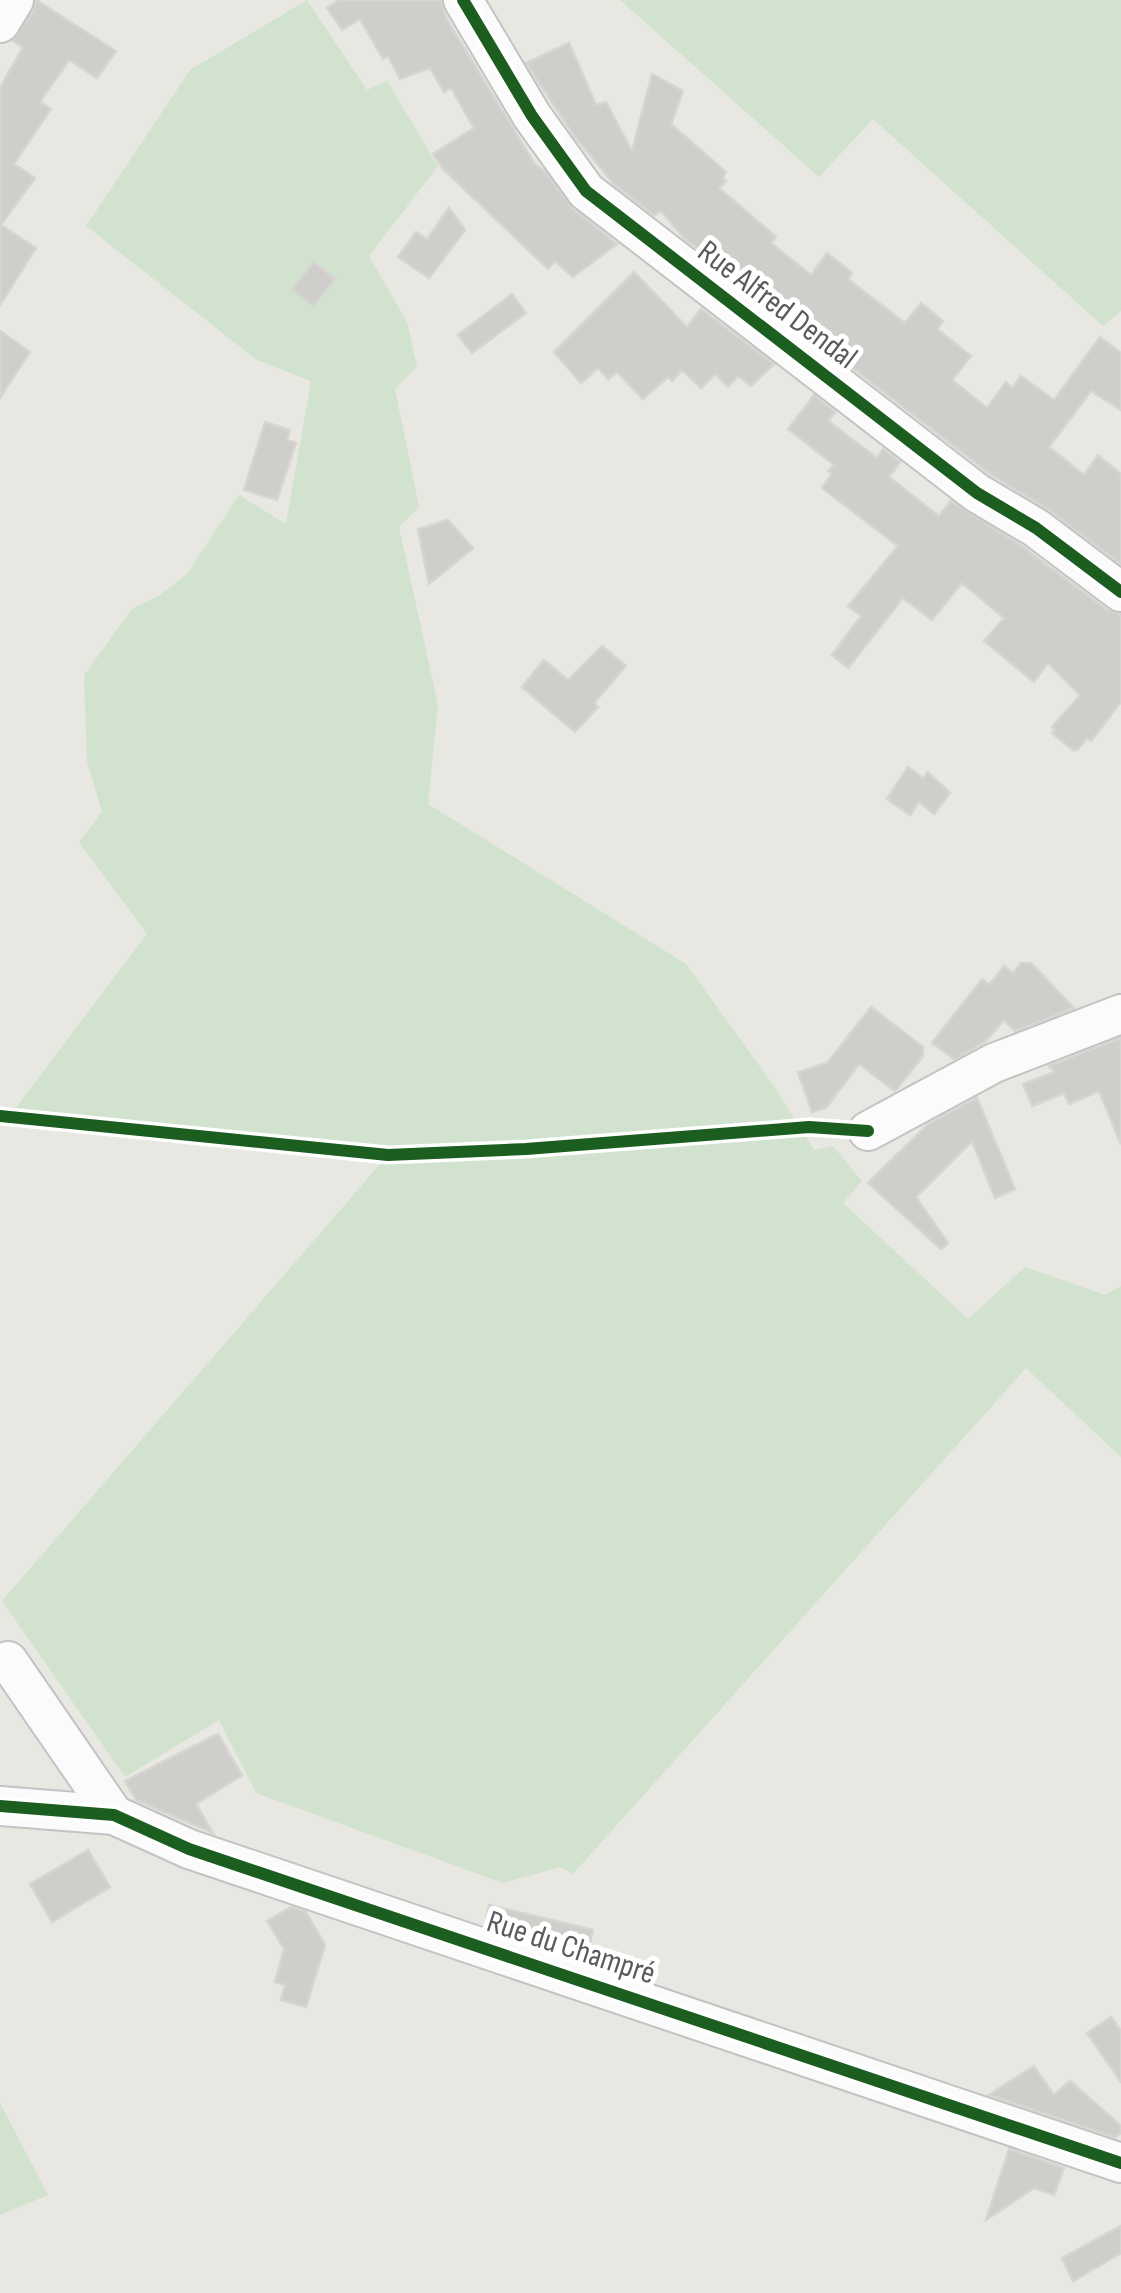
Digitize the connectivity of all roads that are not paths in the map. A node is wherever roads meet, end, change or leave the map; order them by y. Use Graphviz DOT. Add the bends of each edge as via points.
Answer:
graph roads {
  1 [pos="14,0"];
  2 [pos="463,0"];
  3 [pos="0,23"];
  4 [pos="1121,592"];
  5 [pos="1121,1014"];
  6 [pos="868,1131"];
  7 [pos="3,1665"];
  8 [pos="0,1806"];
  9 [pos="114,1815"];
  10 [pos="1121,2163"];
  1 -- 3 [label="street"];
  2 -- 4 [label="street, Rue Alfred Dendal" via="532,116 590,194 977,493"];
  5 -- 6 [label="street" via="994,1063"];
  7 -- 9 [label="street"];
  8 -- 9 [label="street, Rue du Champré"];
  9 -- 10 [label="street, Rue du Champré" via="188,1848"];
}
